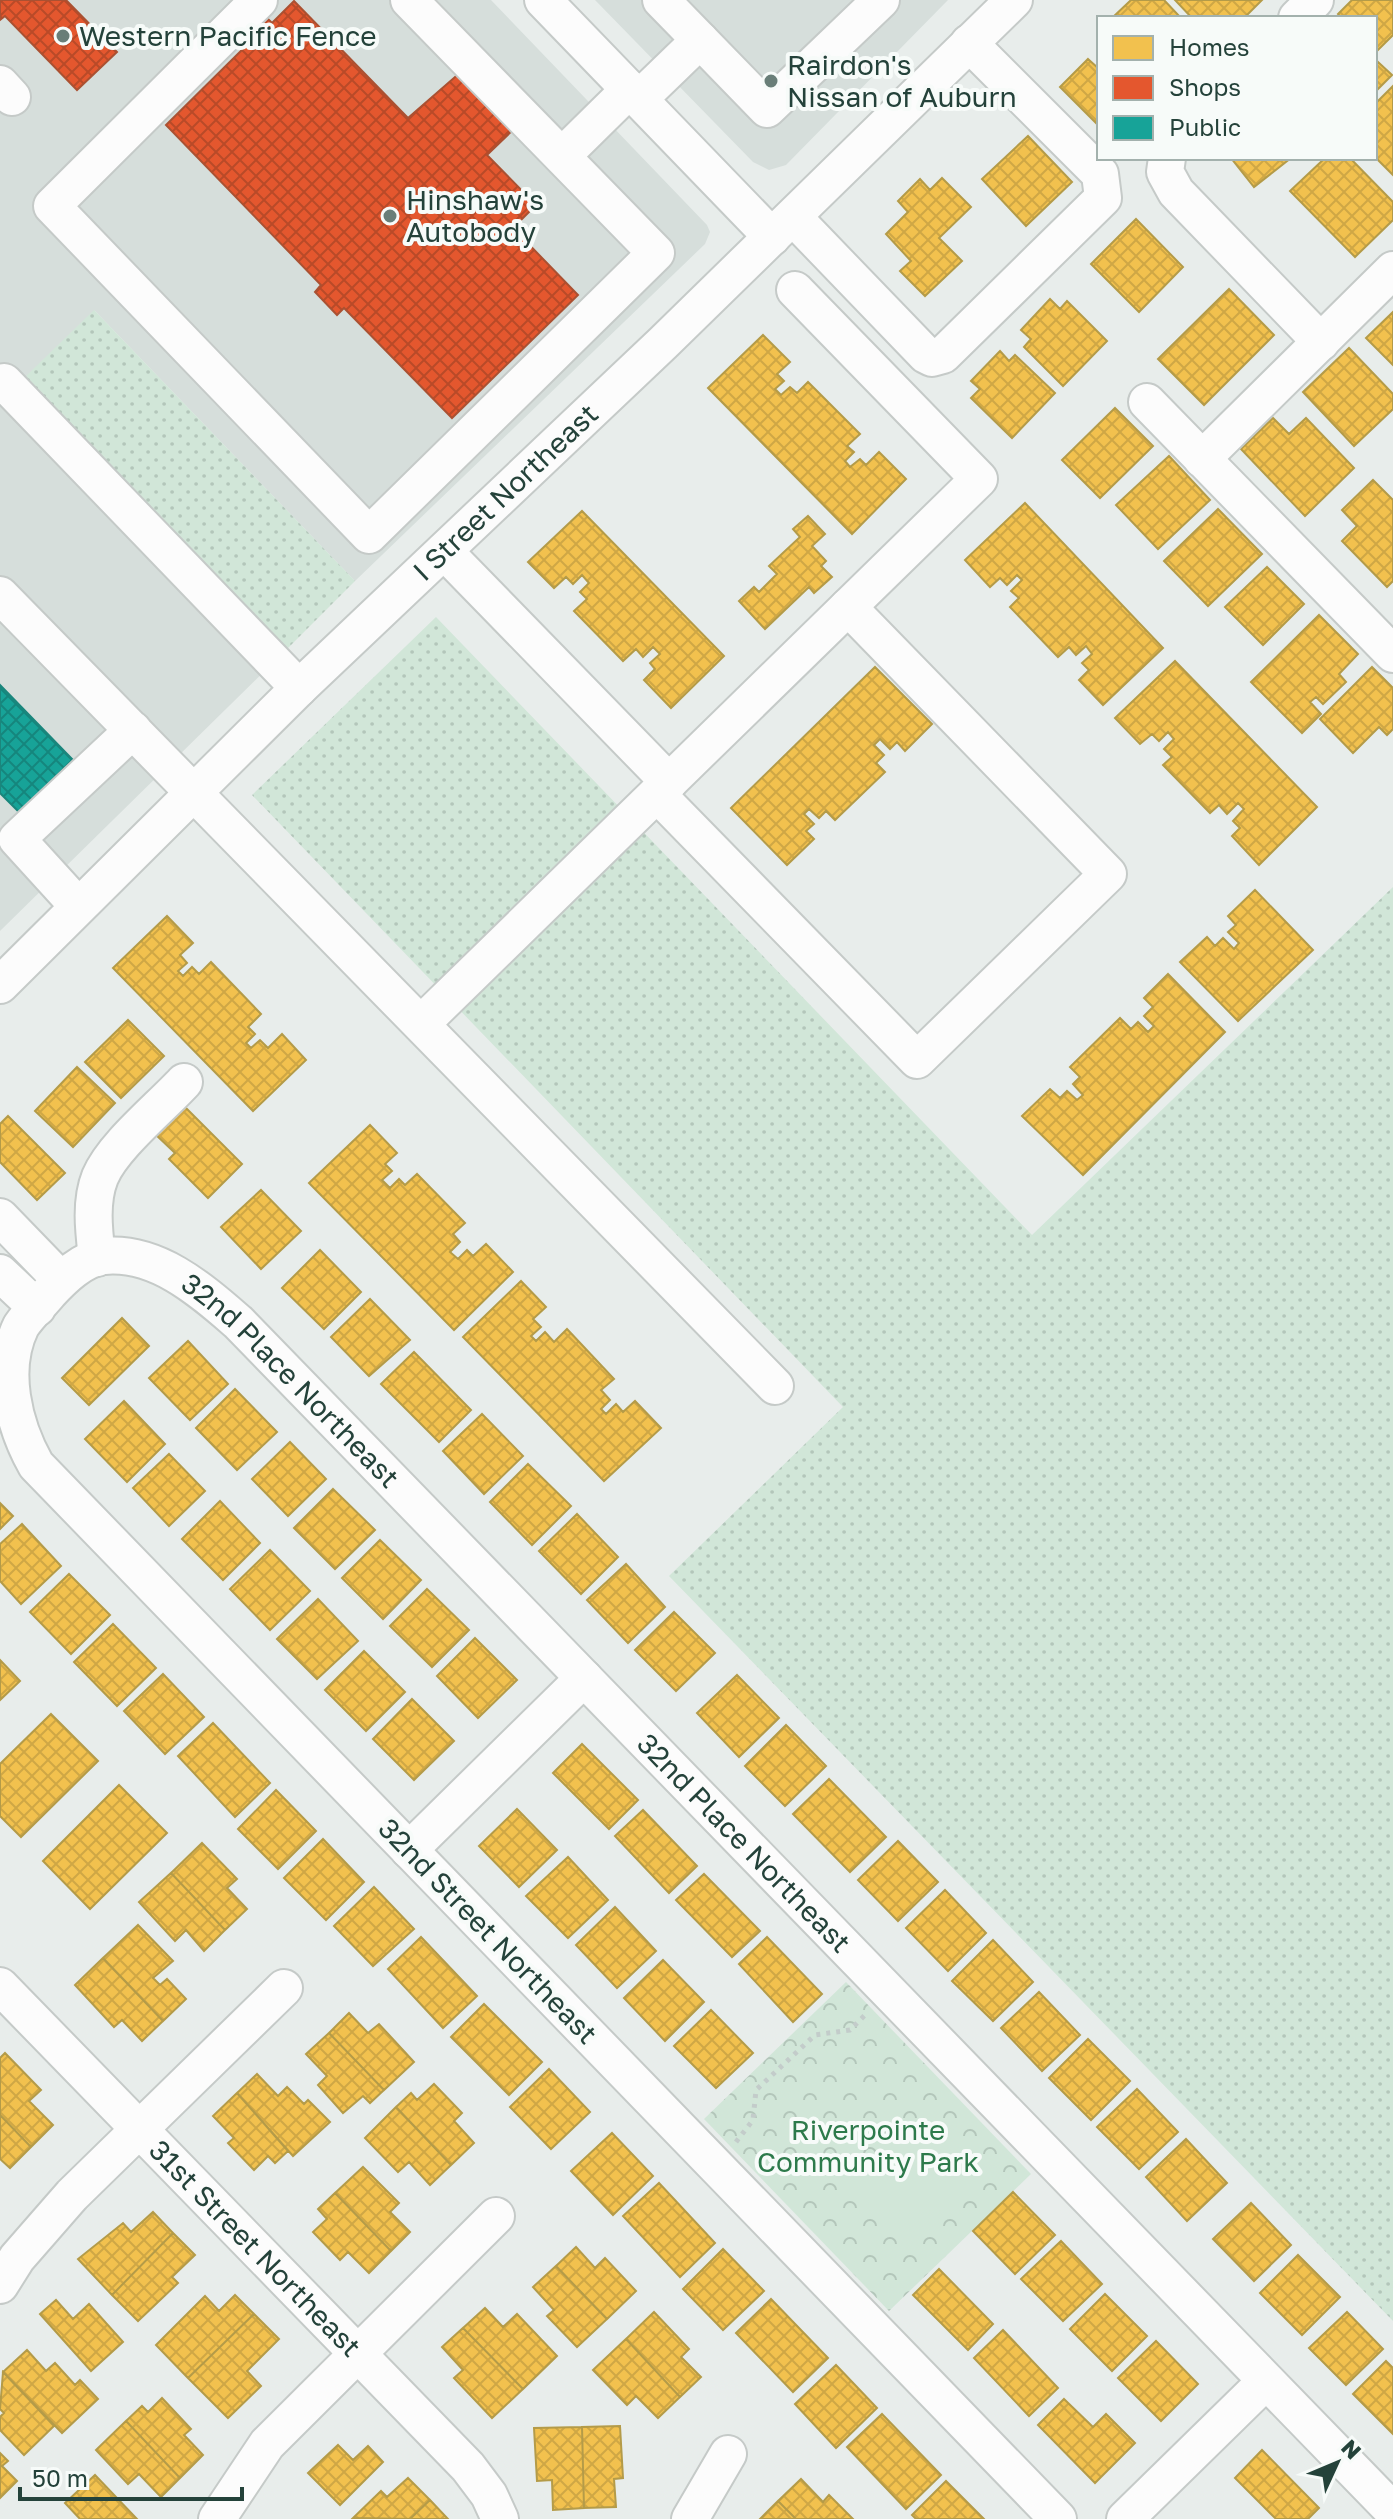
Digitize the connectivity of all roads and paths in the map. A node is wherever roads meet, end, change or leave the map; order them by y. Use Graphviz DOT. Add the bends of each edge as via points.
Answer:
graph roads {
  1 [pos="259,0"];
  2 [pos="409,0"];
  3 [pos="543,0"];
  4 [pos="661,0"];
  5 [pos="881,0"];
  6 [pos="1014,0"];
  7 [pos="1315,0"];
  8 [pos="1299,16"];
  9 [pos="700,40"];
  10 [pos="969,43"];
  11 [pos="635,94"];
  12 [pos="562,156"];
  13 [pos="1167,160"];
  14 [pos="783,227"];
  15 [pos="1393,270"];
  16 [pos="795,290"];
  17 [pos="1321,342"];
  18 [pos="4,382"];
  19 [pos="1147,402"];
  20 [pos="1202,459"];
  21 [pos="444,551"];
  22 [pos="0,595"];
  23 [pos="848,607"];
  24 [pos="1390,646"];
  25 [pos="299,688"];
  26 [pos="133,730"];
  27 [pos="663,788"];
  28 [pos="194,792"];
  29 [pos="8,831"];
  30 [pos="78,906"];
  31 [pos="0,985"];
  32 [pos="421,1024"];
  33 [pos="184,1082"];
  34 [pos="0,1217"];
  35 [pos="97,1258"];
  36 [pos="0,1273"];
  37 [pos="61,1280"];
  38 [pos="37,1308"];
  39 [pos="6,1350"];
  40 [pos="775,1386"];
  41 [pos="584,1678"];
  42 [pos="409,1850"];
  43 [pos="0,1986"];
  44 [pos="284,1988"];
  45 [pos="889,1992"];
  46 [pos="139,2129"];
  47 [pos="714,2164"];
  48 [pos="496,2216"];
  49 [pos="0,2285"];
  50 [pos="357,2354"];
  51 [pos="1266,2381"];
  52 [pos="728,2454"];
  53 [pos="1393,2511"];
  54 [pos="217,2519"];
  55 [pos="500,2519"];
  56 [pos="690,2519"];
  57 [pos="1058,2519"];
  58 [pos="1125,2519"];
  1 -- 12 [label="street" via="52,206 369,535 656,253"];
  2 -- 12 [label="street"];
  3 -- 11 [label="street"];
  4 -- 9 [label="street"];
  5 -- 9 [label="street" via="767,109"];
  6 -- 10 [label="street, I Street Northeast"];
  7 -- 8 [label="street"];
  9 -- 11 [label="street"];
  10 -- 14 [label="street, I Street Northeast"];
  10 -- 14 [label="street" via="1100,174 1103,198 1071,230 943,355 932,358"];
  11 -- 12 [label="street"];
  11 -- 14 [label="street"];
  13 -- 17 [label="street" via="1165,172 1176,192"];
  14 -- 21 [label="street, I Street Northeast"];
  15 -- 17 [label="street"];
  16 -- 23 [label="street" via="979,479"];
  17 -- 20 [label="street"];
  18 -- 25 [label="street"];
  19 -- 20 [label="street"];
  20 -- 24 [label="street"];
  21 -- 25 [label="street, I Street Northeast"];
  21 -- 27 [label="street"];
  22 -- 26 [label="street"];
  23 -- 27 [label="street"];
  23 -- 27 [label="street" via="1108,874 1038,943 917,1060"];
  25 -- 28 [label="street, I Street Northeast"];
  26 -- 28 [label="street"];
  26 -- 29 [label="street"];
  27 -- 32 [label="street"];
  28 -- 30 [label="street, I Street Northeast"];
  28 -- 32 [label="street"];
  29 -- 30 [label="street"];
  30 -- 31 [label="street, I Street Northeast"];
  32 -- 40 [label="street"];
  33 -- 35 [label="street" via="100,1178 93,1221"];
  34 -- 37 [label="street"];
  35 -- 37 [label="street"];
  35 -- 41 [label="street, 32nd Place Northeast" via="147,1262 180,1276 238,1322"];
  36 -- 38 [label="street"];
  37 -- 38 [label="street, 32nd Street Northeast"];
  38 -- 39 [label="street, 32nd Street Northeast"];
  39 -- 42 [label="street, 32nd Street Northeast" via="7,1388 36,1465"];
  41 -- 42 [label="street"];
  41 -- 45 [label="street, 32nd Place Northeast"];
  42 -- 47 [label="street, 32nd Street Northeast"];
  43 -- 46 [label="street, 31st Street Northeast"];
  44 -- 46 [label="street"];
  45 -- 47 [label="path" via="850,2030 815,2035 756,2090 750,2128"];
  45 -- 51 [label="street, 32nd Place Northeast"];
  46 -- 49 [label="street" via="37,2235"];
  46 -- 50 [label="street, 31st Street Northeast"];
  47 -- 57 [label="street, 32nd Street Northeast"];
  48 -- 50 [label="street"];
  50 -- 54 [label="street" via="267,2444"];
  50 -- 55 [label="street, 31st Street Northeast" via="468,2467"];
  51 -- 53 [label="street, 32nd Place Northeast"];
  51 -- 58 [label="street"];
  52 -- 56 [label="street"];
}
